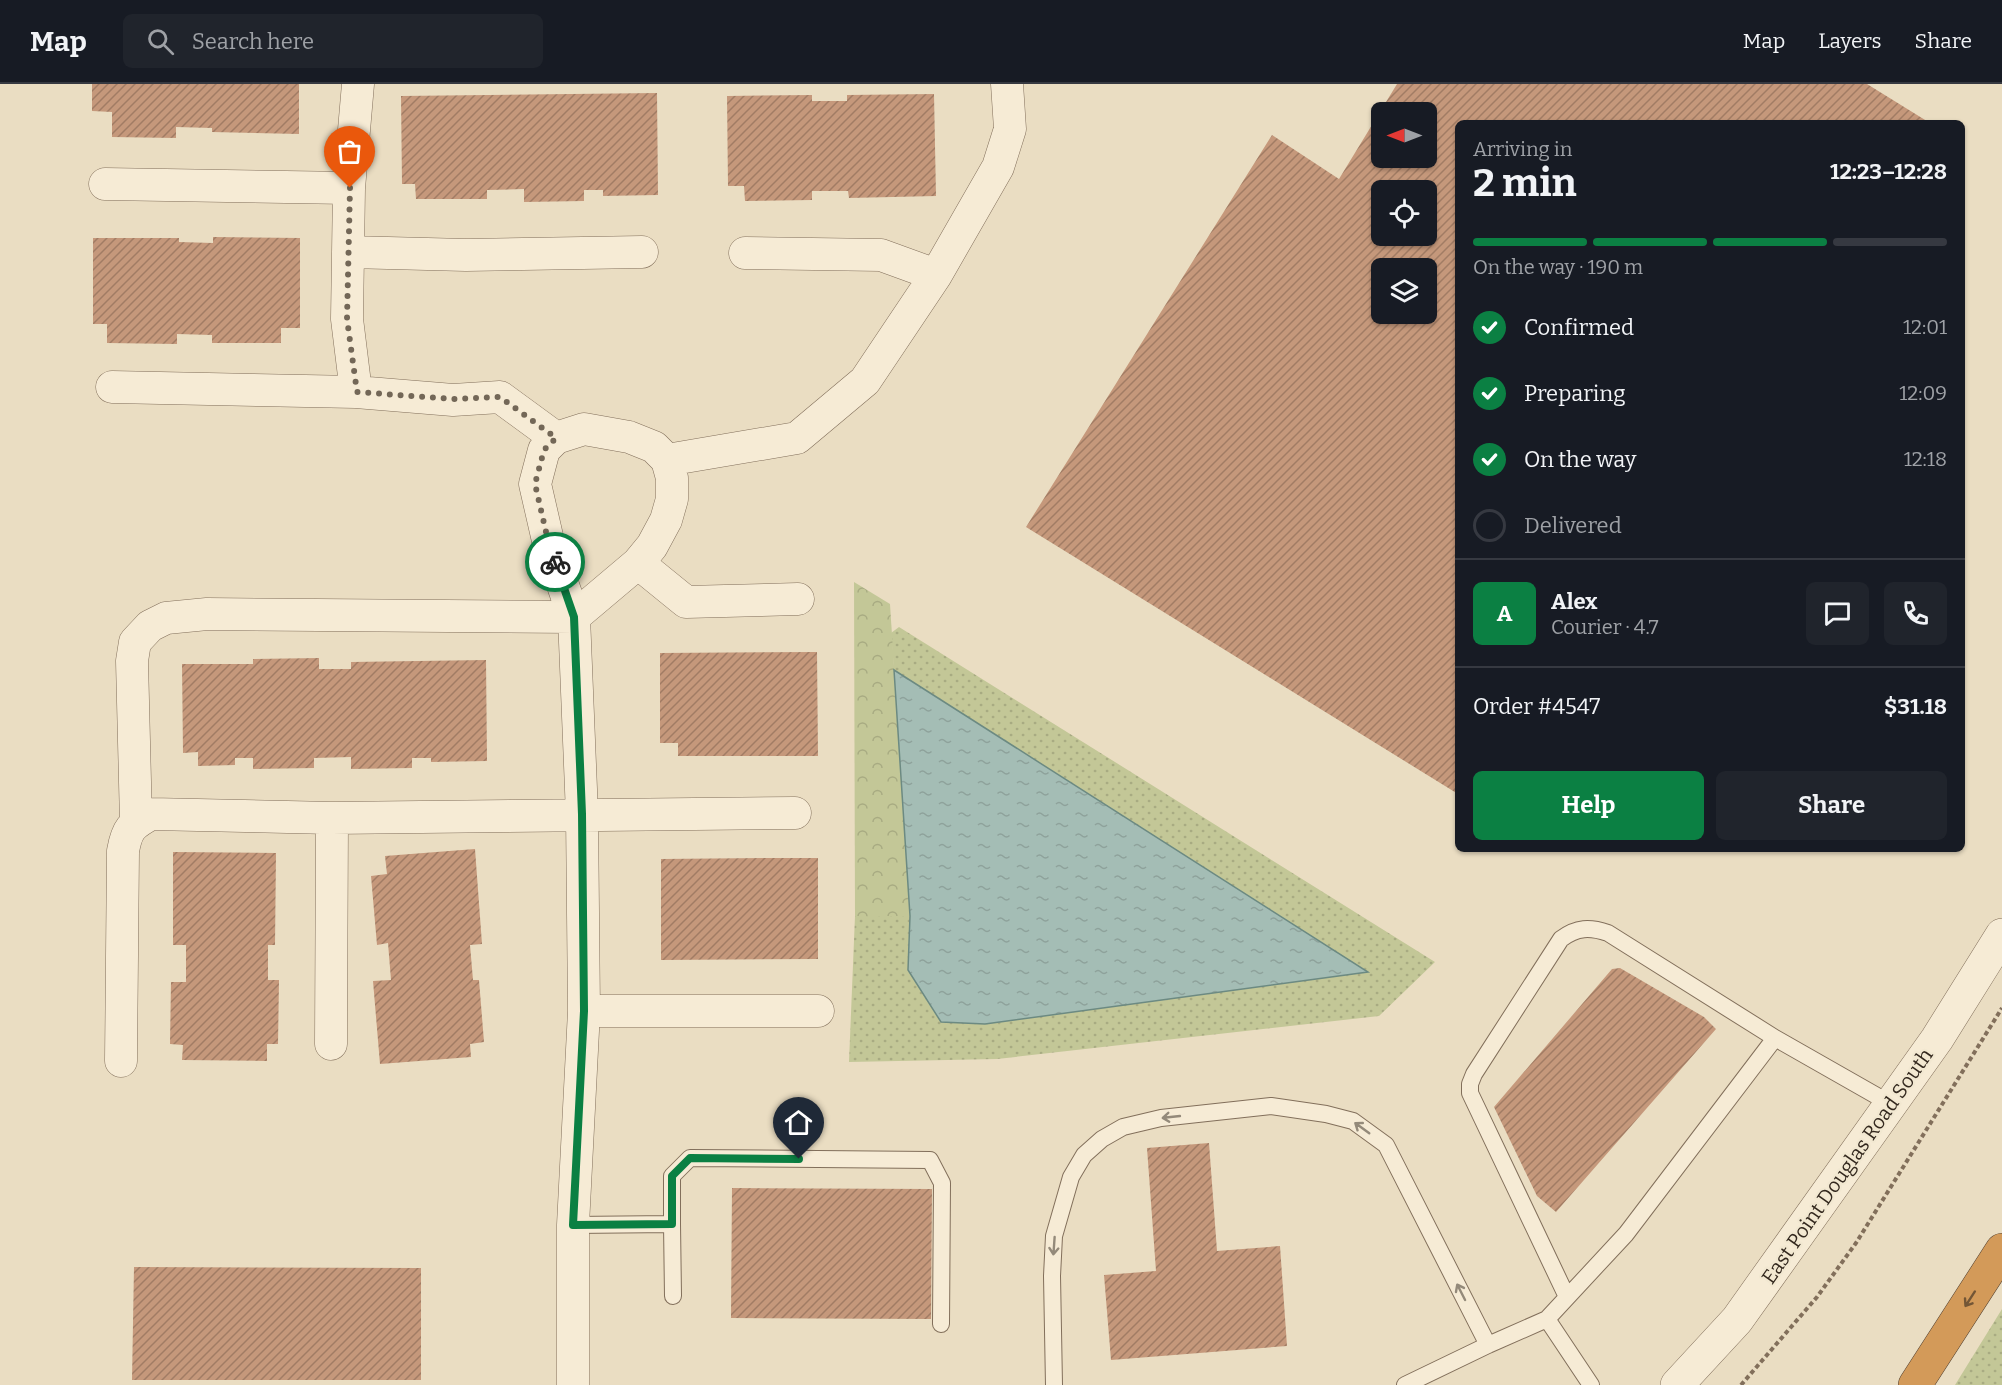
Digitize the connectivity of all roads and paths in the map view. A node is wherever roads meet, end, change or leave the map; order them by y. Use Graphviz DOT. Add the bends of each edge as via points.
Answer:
graph roads {
  1 [pos="358,84"];
  2 [pos="1012,88"];
  3 [pos="105,184"];
  4 [pos="350,188"];
  5 [pos="350,252"];
  6 [pos="642,252"];
  7 [pos="745,254"];
  8 [pos="936,275"];
  9 [pos="112,387"];
  10 [pos="357,392"];
  11 [pos="556,438"];
  12 [pos="667,460"];
  13 [pos="638,562"];
  14 [pos="798,599"];
  15 [pos="574,617"];
  16 [pos="795,813"];
  17 [pos="582,814"];
  18 [pos="332,818"];
  19 [pos="136,822"];
  20 [pos="2002,935"];
  21 [pos="2002,1008"];
  22 [pos="584,1011"];
  23 [pos="818,1011"];
  24 [pos="1775,1038"];
  25 [pos="331,1044"];
  26 [pos="122,1060"];
  27 [pos="1890,1104"];
  28 [pos="672,1224"];
  29 [pos="573,1225"];
  30 [pos="2002,1250"];
  31 [pos="673,1296"];
  32 [pos="1567,1297"];
  33 [pos="1547,1319"];
  34 [pos="941,1324"];
  35 [pos="1488,1345"];
  36 [pos="573,1385"];
  37 [pos="1054,1385"];
  38 [pos="1405,1385"];
  39 [pos="1591,1385"];
  40 [pos="1677,1385"];
  41 [pos="1741,1385"];
  42 [pos="1915,1385"];
  1 -- 4 [label="street"];
  2 -- 8 [label="street" via="1010,129 998,168"];
  3 -- 4 [label="street"];
  4 -- 5 [label="street"];
  5 -- 6 [label="street"];
  5 -- 10 [label="street" via="347,319"];
  7 -- 8 [label="street" via="881,255"];
  8 -- 12 [label="street" via="865,381 797,438"];
  9 -- 10 [label="street"];
  10 -- 11 [label="street" via="453,399 500,397"];
  11 -- 12 [label="street" via="584,429 629,436 654,447"];
  11 -- 15 [label="street" via="544,450 535,484 549,545"];
  12 -- 13 [label="street" via="672,499 652,546"];
  13 -- 14 [label="street" via="686,602"];
  13 -- 15 [label="street"];
  15 -- 17 [label="street"];
  15 -- 19 [label="street" via="207,614 166,618 150,626 135,642 132,661"];
  16 -- 17 [label="street"];
  17 -- 18 [label="street"];
  17 -- 22 [label="street"];
  18 -- 19 [label="street" via="151,814"];
  18 -- 25 [label="street"];
  19 -- 26 [label="street" via="126,835 123,851"];
  20 -- 27 [label="street, East Point Douglas Road South" via="1937,1039"];
  21 -- 41 [label="path" via="1856,1243 1817,1297"];
  22 -- 23 [label="street"];
  22 -- 29 [label="street"];
  24 -- 27 [label="lane"];
  24 -- 32 [label="lane" via="1626,1234"];
  24 -- 32 [label="lane" via="1608,933 1581,928 1561,939 1474,1074 1470,1093"];
  27 -- 40 [label="street, East Point Douglas Road South" via="1737,1320"];
  28 -- 29 [label="lane"];
  28 -- 31 [label="lane"];
  28 -- 34 [label="lane" via="672,1176 690,1158 930,1160 942,1183"];
  29 -- 36 [label="street"];
  30 -- 42 [label="highway, one-way"];
  32 -- 33 [label="lane"];
  33 -- 35 [label="lane"];
  33 -- 39 [label="lane"];
  35 -- 37 [label="lane, one-way" via="1386,1145 1353,1121 1270,1106 1161,1118 1123,1127 1084,1155 1071,1177 1054,1236"];
  35 -- 38 [label="lane"];
}
